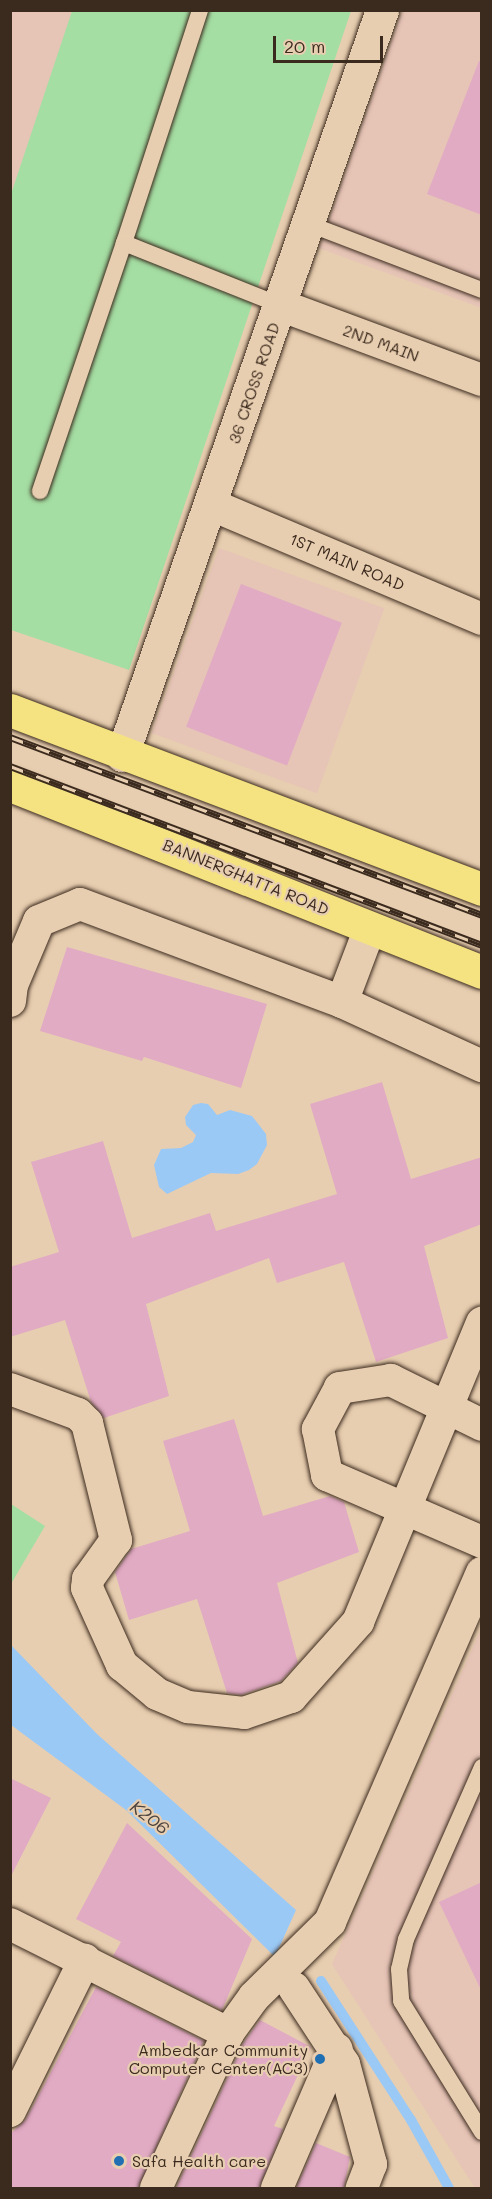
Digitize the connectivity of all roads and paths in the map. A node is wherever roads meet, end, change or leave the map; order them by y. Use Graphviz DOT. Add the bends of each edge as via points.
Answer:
graph roads {
  1 [pos="200,10"];
  2 [pos="382,10"];
  3 [pos="309,224"];
  4 [pos="124,243"];
  5 [pos="482,290"];
  6 [pos="280,305"];
  7 [pos="482,380"];
  8 [pos="40,491"];
  9 [pos="212,504"];
  10 [pos="482,619"];
  11 [pos="10,710"];
  12 [pos="122,755"];
  13 [pos="10,785"];
  14 [pos="482,889"];
  15 [pos="370,928"];
  16 [pos="482,972"];
  17 [pos="10,1000"];
  18 [pos="342,1002"];
  19 [pos="482,1066"];
  20 [pos="482,1323"];
  21 [pos="10,1389"];
  22 [pos="446,1409"];
  23 [pos="482,1425"];
  24 [pos="405,1509"];
  25 [pos="482,1542"];
  26 [pos="482,1573"];
  27 [pos="482,1767"];
  28 [pos="10,1924"];
  29 [pos="85,1959"];
  30 [pos="289,1978"];
  31 [pos="228,2033"];
  32 [pos="337,2049"];
  33 [pos="10,2111"];
  34 [pos="482,2132"];
  35 [pos="156,2188"];
  36 [pos="277,2188"];
  37 [pos="362,2188"];
  1 -- 4 [label="lane"];
  2 -- 3 [label="street, 36 CROSS ROAD"];
  3 -- 5 [label="lane"];
  3 -- 6 [label="street, 36 CROSS ROAD"];
  4 -- 6 [label="lane"];
  4 -- 8 [label="lane"];
  6 -- 7 [label="street, 2ND MAIN"];
  6 -- 9 [label="street, 36 CROSS ROAD"];
  9 -- 10 [label="street, 1ST MAIN ROAD"];
  9 -- 12 [label="street, 36 CROSS ROAD"];
  11 -- 12 [label="main road"];
  12 -- 14 [label="main road"];
  13 -- 15 [label="main road, BANNERGHATTA ROAD"];
  15 -- 16 [label="main road, BANNERGHATTA ROAD"];
  15 -- 18 [label="street"];
  17 -- 18 [label="street" via="12,985 39,921 80,904"];
  18 -- 19 [label="street"];
  20 -- 22 [label="street"];
  21 -- 24 [label="street" via="78,1414 87,1423 116,1540 88,1579 87,1588 129,1672 158,1694 188,1707 244,1713 291,1697 358,1622"];
  22 -- 23 [label="street"];
  22 -- 24 [label="street"];
  22 -- 24 [label="street" via="391,1380 340,1388 318,1429 327,1475"];
  24 -- 25 [label="street"];
  26 -- 30 [label="street" via="330,1922 309,1942"];
  27 -- 34 [label="lane" via="406,1939 399,1969 401,2001"];
  28 -- 29 [label="street"];
  29 -- 31 [label="street"];
  29 -- 33 [label="street"];
  30 -- 31 [label="street" via="254,1997"];
  30 -- 32 [label="street"];
  31 -- 35 [label="street"];
  32 -- 36 [label="street"];
  32 -- 37 [label="street" via="371,2164"];
}
